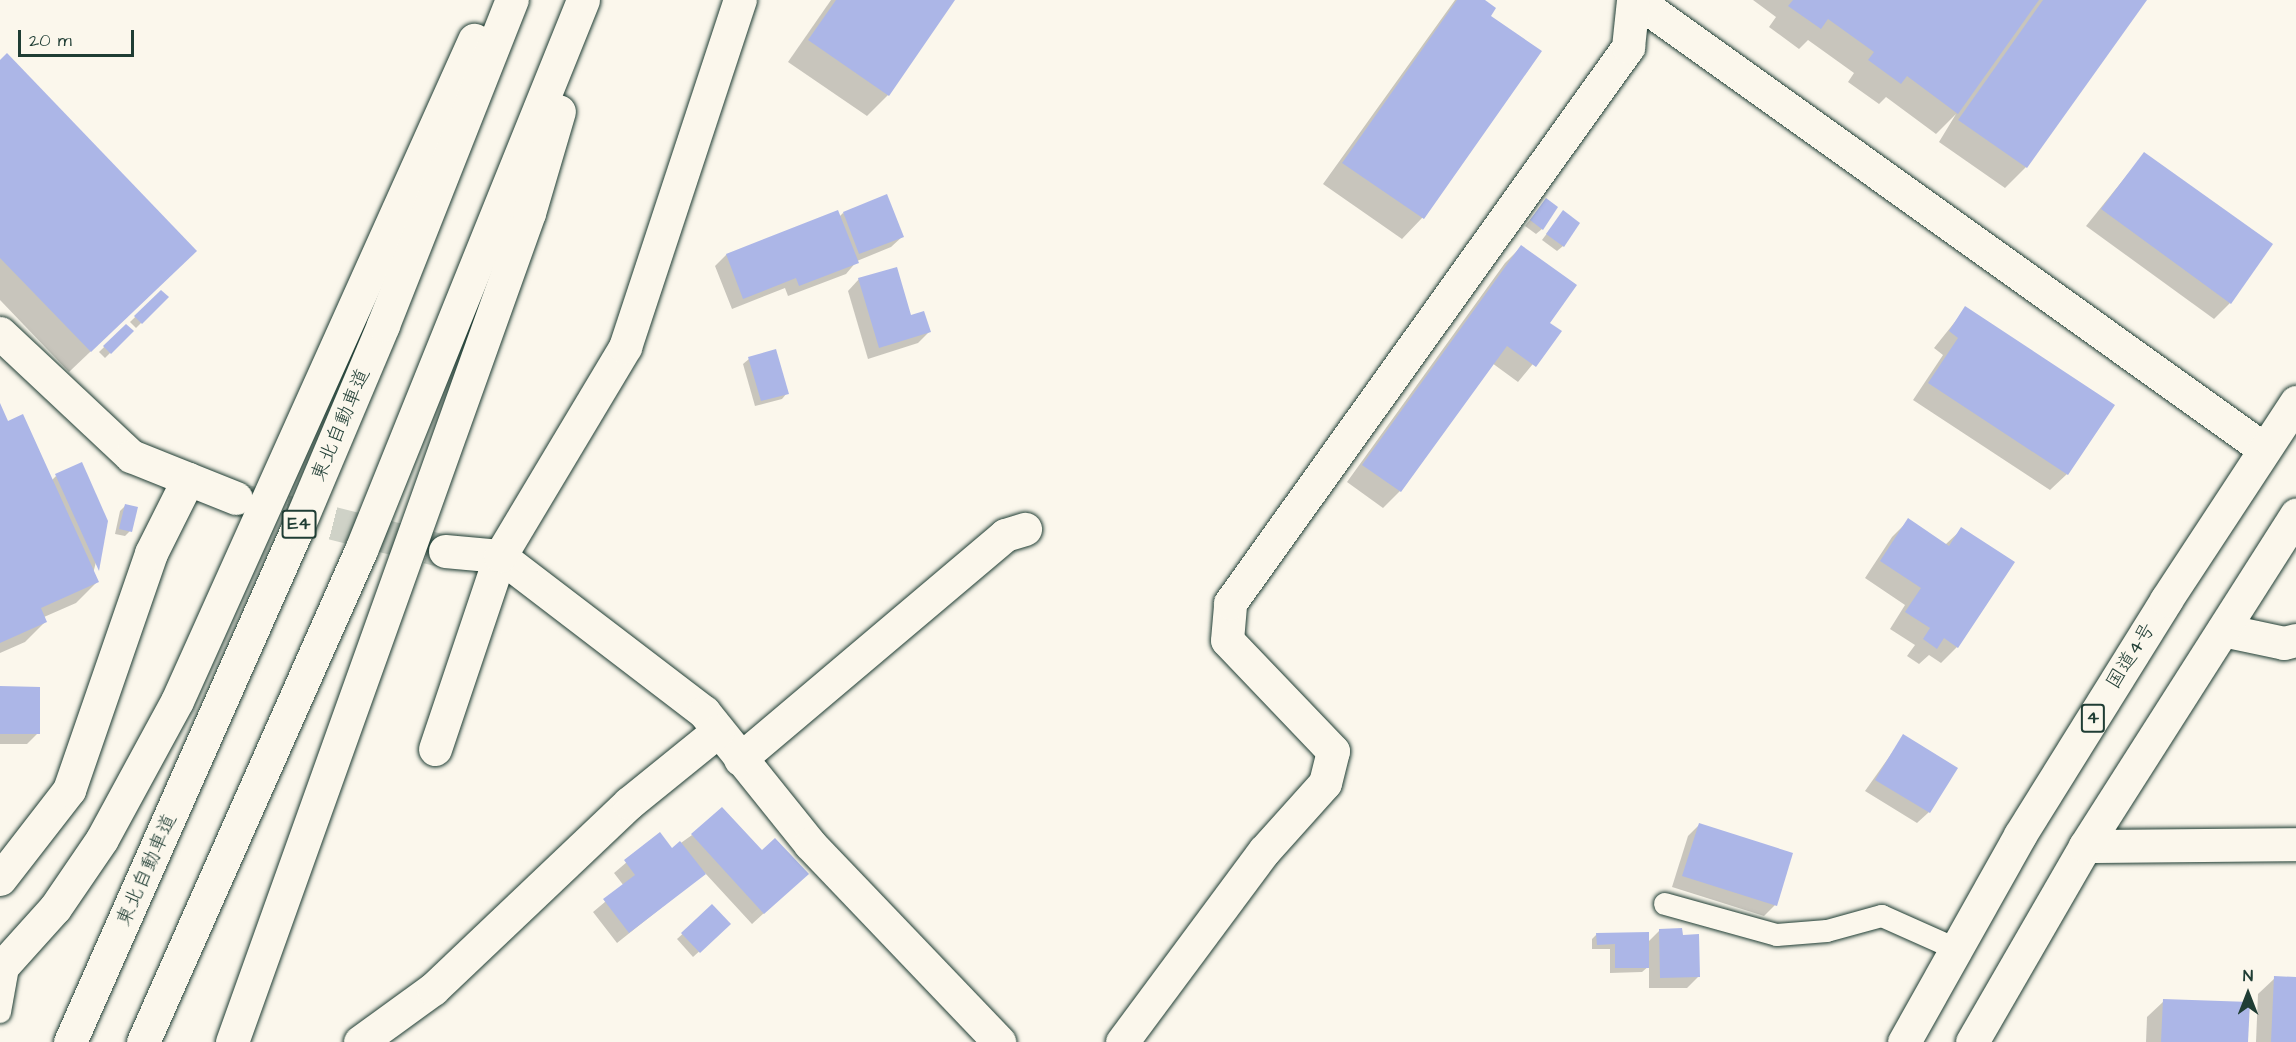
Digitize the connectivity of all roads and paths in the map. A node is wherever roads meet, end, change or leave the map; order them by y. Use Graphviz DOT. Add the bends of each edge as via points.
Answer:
graph roads {
  1 [pos="493,0"];
  2 [pos="512,0"];
  3 [pos="583,0"];
  4 [pos="592,0"];
  5 [pos="740,0"];
  6 [pos="1634,0"];
  7 [pos="0,333"];
  8 [pos="2296,402"];
  9 [pos="2264,449"];
  10 [pos="188,479"];
  11 [pos="236,498"];
  12 [pos="2296,515"];
  13 [pos="1025,529"];
  14 [pos="446,551"];
  15 [pos="500,556"];
  16 [pos="2223,630"];
  17 [pos="2296,640"];
  18 [pos="718,731"];
  19 [pos="435,749"];
  20 [pos="740,759"];
  21 [pos="2296,844"];
  22 [pos="2085,846"];
  23 [pos="0,879"];
  24 [pos="1665,904"];
  25 [pos="1956,949"];
  26 [pos="4,966"];
  27 [pos="0,1012"];
  28 [pos="70,1042"];
  29 [pos="143,1042"];
  30 [pos="232,1042"];
  31 [pos="360,1042"];
  32 [pos="999,1042"];
  33 [pos="1122,1042"];
  34 [pos="1904,1042"];
  35 [pos="1972,1042"];
  1 -- 26 [label="main road" via="411,173 264,513 177,701 102,839 55,908"];
  2 -- 28 [label="main road, 東北自動車道 / E4" via="311,496"];
  3 -- 29 [label="main road" via="365,539"];
  4 -- 30 [label="main road" via="529,213"];
  5 -- 15 [label="main road" via="625,346"];
  6 -- 9 [label="main road"];
  6 -- 33 [label="main road" via="1628,47 1230,603 1227,640 1333,751 1325,783 1264,851"];
  7 -- 10 [label="main road" via="131,456"];
  8 -- 9 [label="main road, 国道4号 / 4"];
  9 -- 25 [label="main road, 国道4号 / 4" via="2032,816"];
  10 -- 11 [label="main road"];
  10 -- 23 [label="main road" via="151,553 69,790"];
  12 -- 16 [label="main road"];
  13 -- 20 [label="main road" via="1005,535"];
  14 -- 15 [label="main road"];
  15 -- 18 [label="main road" via="704,712"];
  15 -- 19 [label="main road"];
  16 -- 17 [label="main road" via="2284,643"];
  16 -- 22 [label="main road"];
  18 -- 20 [label="main road"];
  18 -- 31 [label="main road" via="629,803 433,989"];
  20 -- 32 [label="main road" via="810,844"];
  21 -- 22 [label="main road"];
  22 -- 35 [label="main road"];
  24 -- 25 [label="lane" via="1777,935 1827,931 1882,916"];
  25 -- 34 [label="main road, 国道4号 / 4"];
  26 -- 27 [label="lane"];
}
